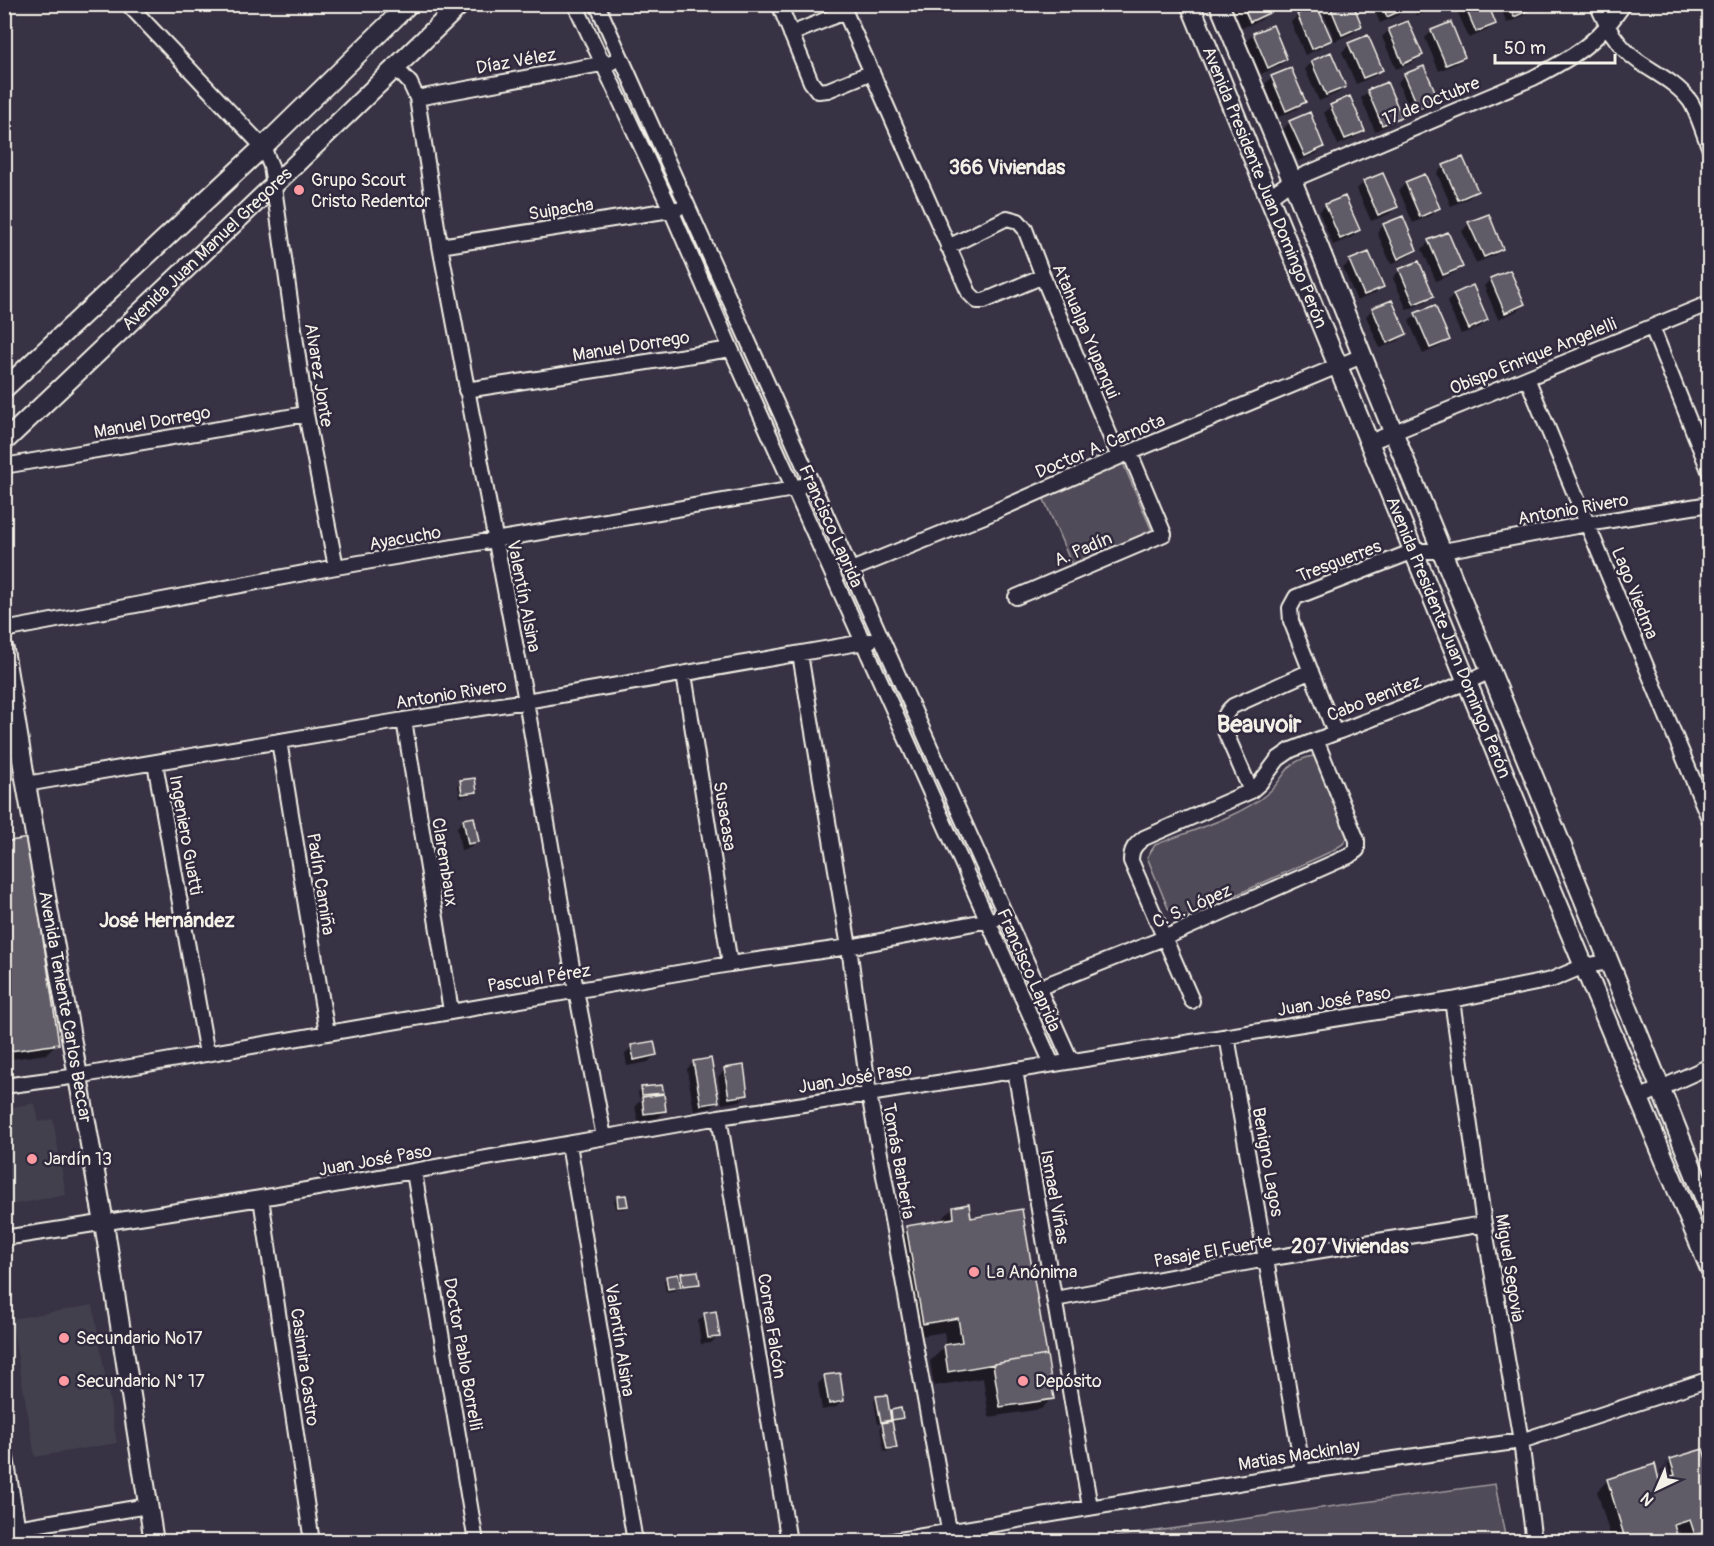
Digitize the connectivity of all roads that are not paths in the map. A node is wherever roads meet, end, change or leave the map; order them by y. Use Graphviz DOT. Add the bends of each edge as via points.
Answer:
graph roads {
  1 [pos="128,4"];
  2 [pos="409,4"];
  3 [pos="461,4"];
  4 [pos="597,4"];
  5 [pos="779,4"];
  6 [pos="1190,4"];
  7 [pos="1219,4"];
  8 [pos="1597,4"];
  9 [pos="1624,4"];
  10 [pos="579,6"];
  11 [pos="1607,27"];
  12 [pos="792,34"];
  13 [pos="622,60"];
  14 [pos="603,63"];
  15 [pos="396,68"];
  16 [pos="872,72"];
  17 [pos="417,98"];
  18 [pos="263,147"];
  19 [pos="1710,149"];
  20 [pos="1292,180"];
  21 [pos="273,186"];
  22 [pos="1269,197"];
  23 [pos="688,207"];
  24 [pos="671,210"];
  25 [pos="440,246"];
  26 [pos="948,247"];
  27 [pos="1043,276"];
  28 [pos="1710,303"];
  29 [pos="1652,327"];
  30 [pos="731,350"];
  31 [pos="1362,357"];
  32 [pos="1339,365"];
  33 [pos="1527,378"];
  34 [pos="4,389"];
  35 [pos="466,390"];
  36 [pos="306,414"];
  37 [pos="1392,432"];
  38 [pos="4,442"];
  39 [pos="1370,442"];
  40 [pos="1124,455"];
  41 [pos="4,466"];
  42 [pos="1710,473"];
  43 [pos="811,482"];
  44 [pos="794,489"];
  45 [pos="1710,504"];
  46 [pos="1587,524"];
  47 [pos="1164,534"];
  48 [pos="495,540"];
  49 [pos="1414,551"];
  50 [pos="1443,551"];
  51 [pos="336,567"];
  52 [pos="851,570"];
  53 [pos="1016,597"];
  54 [pos="4,630"];
  55 [pos="882,638"];
  56 [pos="863,642"];
  57 [pos="4,650"];
  58 [pos="800,654"];
  59 [pos="1311,671"];
  60 [pos="1491,671"];
  61 [pos="684,674"];
  62 [pos="1467,682"];
  63 [pos="526,701"];
  64 [pos="404,720"];
  65 [pos="1335,733"];
  66 [pos="1316,740"];
  67 [pos="279,741"];
  68 [pos="155,763"];
  69 [pos="26,784"];
  70 [pos="1251,791"];
  71 [pos="1710,822"];
  72 [pos="1006,917"];
  73 [pos="987,920"];
  74 [pos="1164,938"];
  75 [pos="849,947"];
  76 [pos="1609,962"];
  77 [pos="730,964"];
  78 [pos="1584,966"];
  79 [pos="1038,988"];
  80 [pos="576,990"];
  81 [pos="1452,1000"];
  82 [pos="1192,1001"];
  83 [pos="451,1011"];
  84 [pos="327,1034"];
  85 [pos="1227,1036"];
  86 [pos="207,1054"];
  87 [pos="1071,1061"];
  88 [pos="1052,1064"];
  89 [pos="1710,1066"];
  90 [pos="1015,1070"];
  91 [pos="78,1076"];
  92 [pos="4,1086"];
  93 [pos="1660,1087"];
  94 [pos="869,1094"];
  95 [pos="1639,1098"];
  96 [pos="719,1117"];
  97 [pos="604,1137"];
  98 [pos="569,1144"];
  99 [pos="414,1172"];
  100 [pos="261,1198"];
  101 [pos="1710,1212"];
  102 [pos="104,1223"];
  103 [pos="1484,1224"];
  104 [pos="4,1238"];
  105 [pos="1266,1259"];
  106 [pos="1710,1269"];
  107 [pos="1055,1299"];
  108 [pos="1710,1379"];
  109 [pos="1521,1441"];
  110 [pos="4,1458"];
  111 [pos="1303,1472"];
  112 [pos="148,1506"];
  113 [pos="1090,1507"];
  114 [pos="949,1530"];
  115 [pos="13,1533"];
  116 [pos="154,1542"];
  117 [pos="312,1542"];
  118 [pos="477,1542"];
  119 [pos="635,1542"];
  120 [pos="789,1542"];
  121 [pos="887,1542"];
  122 [pos="1534,1542"];
  1 -- 18 [label="street"];
  2 -- 18 [label="main road, Avenida Juan Manuel Gregores"];
  3 -- 15 [label="main road, Avenida Juan Manuel Gregores"];
  4 -- 13 [label="street, Francisco Laprida"];
  5 -- 12 [label="street"];
  6 -- 22 [label="main road, Avenida Presidente Juan Domingo Perón"];
  7 -- 20 [label="main road, Avenida Presidente Juan Domingo Perón"];
  8 -- 11 [label="street"];
  9 -- 11 [label="street, 17 de Octubre"];
  10 -- 14 [label="street, Francisco Laprida"];
  11 -- 19 [label="street" via="1635,59 1676,86 1690,102"];
  11 -- 20 [label="street, 17 de Octubre" via="1571,57 1533,78"];
  12 -- 16 [label="street" via="818,91"];
  12 -- 16 [label="street" via="846,14"];
  13 -- 14 [label="street, Díaz Vélez"];
  13 -- 23 [label="street, Francisco Laprida"];
  14 -- 17 [label="street, Díaz Vélez"];
  14 -- 24 [label="street, Francisco Laprida"];
  15 -- 17 [label="street, Valentín Alsina"];
  15 -- 21 [label="main road, Avenida Juan Manuel Gregores"];
  16 -- 26 [label="street"];
  17 -- 25 [label="street, Valentín Alsina"];
  18 -- 21 [label="street, Alvarez Jonte" via="271,166"];
  18 -- 34 [label="main road, Avenida Juan Manuel Gregores"];
  20 -- 22 [label="street, 17 de Octubre"];
  20 -- 31 [label="main road, Avenida Presidente Juan Domingo Perón"];
  21 -- 36 [label="street, Alvarez Jonte"];
  21 -- 38 [label="main road, Avenida Juan Manuel Gregores"];
  22 -- 32 [label="main road, Avenida Presidente Juan Domingo Perón"];
  23 -- 24 [label="street, Suipacha"];
  23 -- 43 [label="street, Francisco Laprida"];
  24 -- 25 [label="street, Suipacha"];
  24 -- 30 [label="street, Francisco Laprida"];
  25 -- 35 [label="street, Valentín Alsina"];
  26 -- 27 [label="street" via="969,293 977,301"];
  26 -- 27 [label="street, Atahualpa Yupanqui" via="1007,218 1018,221"];
  27 -- 40 [label="street, Atahualpa Yupanqui"];
  28 -- 29 [label="street, Obispo Enrique Angelelli"];
  29 -- 33 [label="street, Obispo Enrique Angelelli"];
  29 -- 42 [label="street"];
  30 -- 35 [label="street, Manuel Dorrego"];
  30 -- 44 [label="street, Francisco Laprida"];
  31 -- 32 [label="street, Doctor A. Carnota"];
  31 -- 37 [label="main road, Avenida Presidente Juan Domingo Perón"];
  32 -- 39 [label="main road, Avenida Presidente Juan Domingo Perón"];
  32 -- 40 [label="street, Doctor A. Carnota"];
  33 -- 37 [label="street, Obispo Enrique Angelelli"];
  33 -- 46 [label="street, Lago Viedma"];
  35 -- 48 [label="street, Valentín Alsina"];
  36 -- 41 [label="street, Manuel Dorrego"];
  36 -- 51 [label="street, Alvarez Jonte"];
  37 -- 39 [label="street, Obispo Enrique Angelelli"];
  37 -- 50 [label="main road, Avenida Presidente Juan Domingo Perón"];
  39 -- 49 [label="main road, Avenida Presidente Juan Domingo Perón"];
  40 -- 47 [label="street, Atahualpa Yupanqui"];
  40 -- 52 [label="street, Doctor A. Carnota"];
  43 -- 44 [label="street, Ayacucho"];
  43 -- 52 [label="street, Francisco Laprida"];
  44 -- 48 [label="street, Ayacucho"];
  44 -- 56 [label="street, Francisco Laprida"];
  45 -- 46 [label="street, Antonio Rivero"];
  46 -- 50 [label="street, Antonio Rivero"];
  46 -- 71 [label="street, Lago Viedma"];
  47 -- 53 [label="street, A. Padín"];
  48 -- 51 [label="street, Ayacucho"];
  48 -- 63 [label="street, Valentín Alsina"];
  49 -- 50 [label="street, Tresguerres"];
  49 -- 59 [label="street, Tresguerres" via="1296,597 1290,608 1291,621"];
  49 -- 62 [label="main road, Avenida Presidente Juan Domingo Perón"];
  50 -- 60 [label="main road, Avenida Presidente Juan Domingo Perón"];
  51 -- 54 [label="street, Ayacucho"];
  52 -- 55 [label="street, Francisco Laprida"];
  55 -- 56 [label="street, Antonio Rivero"];
  55 -- 72 [label="street, Francisco Laprida"];
  56 -- 58 [label="street, Antonio Rivero"];
  56 -- 73 [label="street, Francisco Laprida"];
  57 -- 69 [label="main road, Avenida Teniente Carlos Beccar"];
  58 -- 61 [label="street, Antonio Rivero"];
  58 -- 75 [label="street, Tomás Barbería"];
  59 -- 65 [label="street"];
  59 -- 70 [label="street" via="1225,713 1224,729"];
  60 -- 62 [label="street, Cabo Benitez"];
  60 -- 76 [label="main road, Avenida Presidente Juan Domingo Perón"];
  61 -- 63 [label="street, Antonio Rivero"];
  61 -- 77 [label="street, Susacasa"];
  62 -- 65 [label="street, Cabo Benitez"];
  62 -- 78 [label="main road, Avenida Presidente Juan Domingo Perón"];
  63 -- 64 [label="street, Antonio Rivero"];
  63 -- 80 [label="street, Valentín Alsina"];
  64 -- 67 [label="street, Antonio Rivero"];
  64 -- 83 [label="street, Clarembaux"];
  65 -- 66 [label="street, Cabo Benitez"];
  66 -- 70 [label="street, Cabo Benitez" via="1278,759"];
  66 -- 74 [label="street, C. S. López" via="1357,840 1357,850"];
  67 -- 68 [label="street, Antonio Rivero"];
  67 -- 84 [label="street, Padín Camiña"];
  68 -- 69 [label="street, Antonio Rivero"];
  68 -- 86 [label="street, Ingeniero Guatti"];
  69 -- 91 [label="main road, Avenida Teniente Carlos Beccar"];
  70 -- 74 [label="street, Cabo Benitez" via="1135,845 1131,861"];
  72 -- 73 [label="street, Pascual Pérez"];
  72 -- 79 [label="street, Francisco Laprida"];
  73 -- 75 [label="street, Pascual Pérez"];
  73 -- 88 [label="street, Francisco Laprida"];
  74 -- 79 [label="street, C. S. López"];
  74 -- 82 [label="street"];
  75 -- 77 [label="street, Pascual Pérez"];
  75 -- 94 [label="street, Tomás Barbería"];
  76 -- 78 [label="street, Juan José Paso"];
  76 -- 93 [label="main road, Avenida Presidente Juan Domingo Perón"];
  77 -- 80 [label="street, Pascual Pérez"];
  78 -- 81 [label="street, Juan José Paso" via="1551,980"];
  78 -- 95 [label="main road, Avenida Presidente Juan Domingo Perón"];
  79 -- 87 [label="street, Francisco Laprida"];
  80 -- 83 [label="street, Pascual Pérez"];
  80 -- 97 [label="street, Valentín Alsina"];
  81 -- 85 [label="street, Juan José Paso"];
  81 -- 103 [label="street, Miguel Segovia"];
  83 -- 84 [label="street, Pascual Pérez"];
  84 -- 86 [label="street, Pascual Pérez"];
  85 -- 87 [label="street, Juan José Paso"];
  85 -- 105 [label="street, Benigno Lagos"];
  86 -- 91 [label="street, Pascual Pérez"];
  87 -- 88 [label="street, Juan José Paso"];
  88 -- 90 [label="street, Juan José Paso"];
  89 -- 93 [label="street"];
  90 -- 94 [label="street, Juan José Paso"];
  90 -- 107 [label="street, Ismael Viñas"];
  91 -- 92 [label="street, Pascual Pérez"];
  91 -- 102 [label="main road, Avenida Teniente Carlos Beccar"];
  93 -- 95 [label="street"];
  93 -- 101 [label="main road, Avenida Presidente Juan Domingo Perón"];
  94 -- 96 [label="street, Juan José Paso"];
  94 -- 114 [label="street, Tomás Barbería"];
  95 -- 106 [label="main road, Avenida Presidente Juan Domingo Perón"];
  96 -- 97 [label="street, Juan José Paso"];
  96 -- 120 [label="street, Correa Falcón"];
  97 -- 98 [label="street, Juan José Paso"];
  98 -- 99 [label="street, Juan José Paso"];
  98 -- 119 [label="street, Valentín Alsina"];
  99 -- 100 [label="street, Juan José Paso"];
  99 -- 118 [label="street, Doctor Pablo Borrelli"];
  100 -- 102 [label="street, Juan José Paso"];
  100 -- 117 [label="street, Casimira Castro"];
  102 -- 104 [label="street, Juan José Paso"];
  102 -- 112 [label="main road, Avenida Teniente Carlos Beccar"];
  103 -- 105 [label="street, Pasaje El Fuerte"];
  103 -- 109 [label="street, Miguel Segovia"];
  105 -- 107 [label="street, Pasaje El Fuerte"];
  105 -- 111 [label="street, Benigno Lagos"];
  107 -- 113 [label="street, Ismael Viñas"];
  108 -- 109 [label="street, Matias Mackinlay"];
  109 -- 111 [label="street, Matias Mackinlay"];
  109 -- 122 [label="street, Miguel Segovia"];
  110 -- 115 [label="main road"];
  111 -- 113 [label="street, Matias Mackinlay"];
  112 -- 115 [label="street"];
  112 -- 116 [label="main road, Avenida Teniente Carlos Beccar"];
  113 -- 114 [label="street, Matias Mackinlay"];
  114 -- 121 [label="street, Matias Mackinlay"];
}
